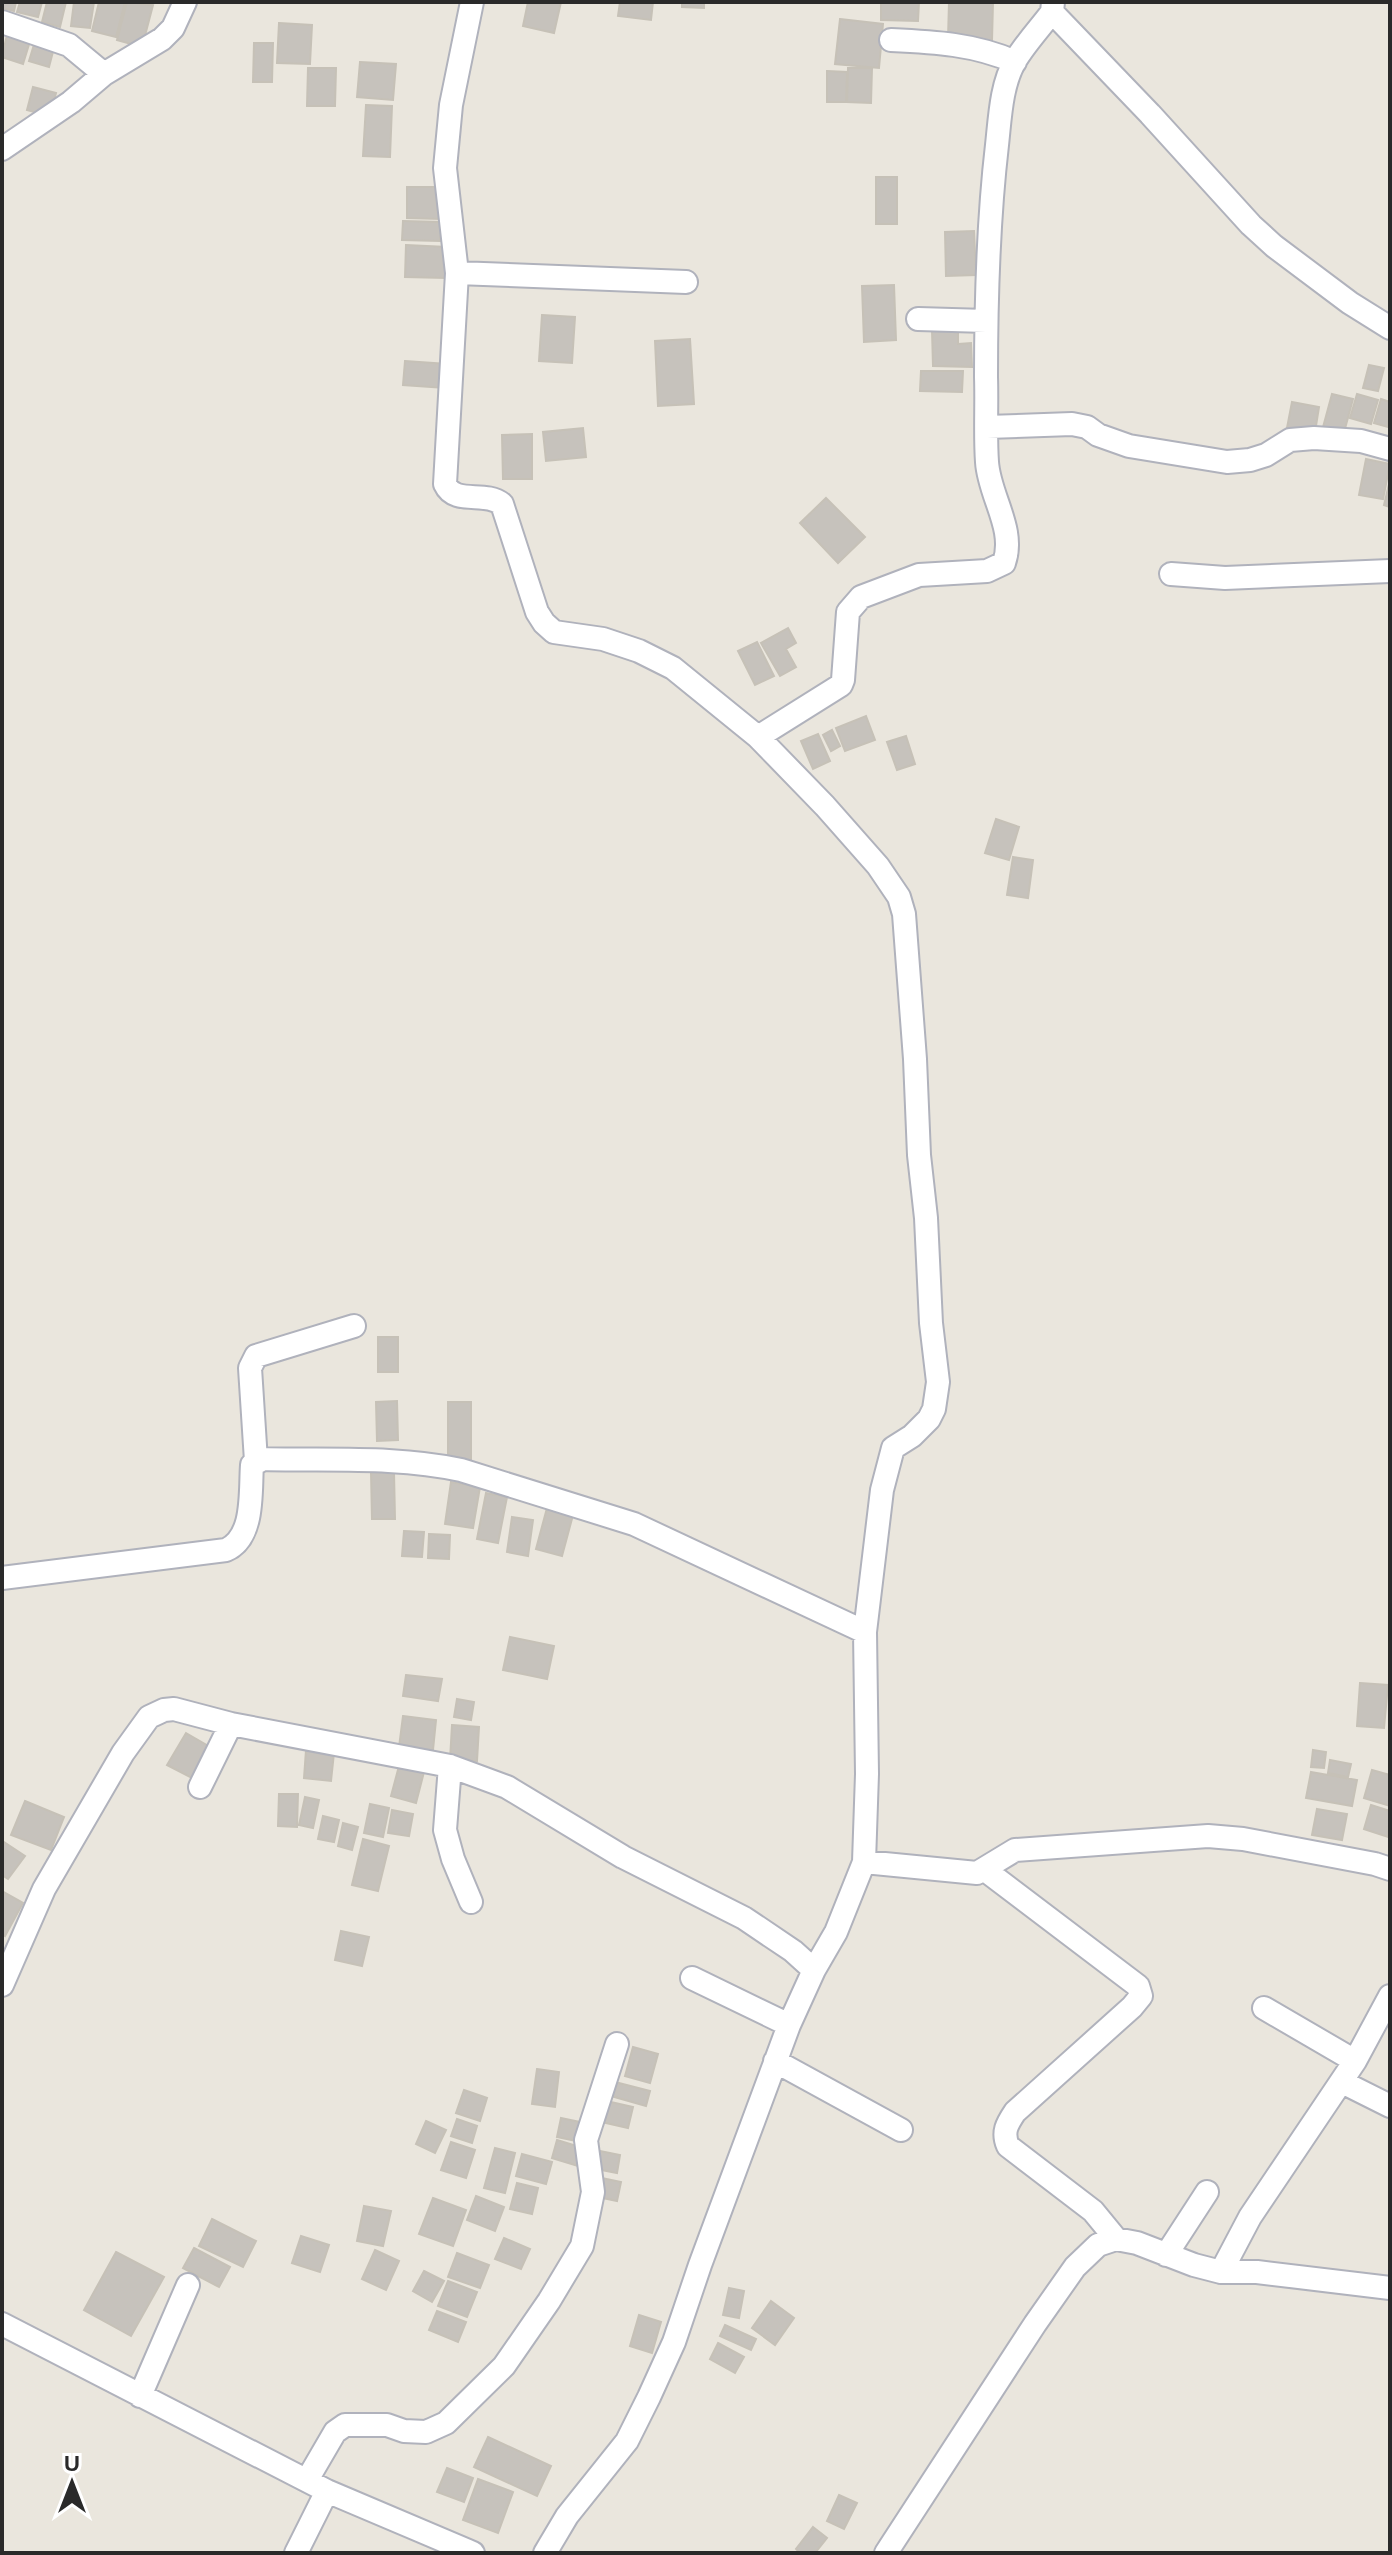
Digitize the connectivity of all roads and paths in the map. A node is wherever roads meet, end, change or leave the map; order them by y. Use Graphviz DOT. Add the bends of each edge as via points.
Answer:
graph roads {
  1 [pos="185,2"];
  2 [pos="472,2"];
  3 [pos="1052,7"];
  4 [pos="2,22"];
  5 [pos="891,40"];
  6 [pos="1015,62"];
  7 [pos="104,74"];
  8 [pos="2,149"];
  9 [pos="457,273"];
  10 [pos="686,282"];
  11 [pos="918,319"];
  12 [pos="986,321"];
  13 [pos="1390,328"];
  14 [pos="987,427"];
  15 [pos="1390,449"];
  16 [pos="1390,571"];
  17 [pos="1171,574"];
  18 [pos="758,737"];
  19 [pos="354,1326"];
  20 [pos="256,1461"];
  21 [pos="2,1578"];
  22 [pos="865,1632"];
  23 [pos="231,1724"];
  24 [pos="450,1766"];
  25 [pos="200,1787"];
  26 [pos="864,1862"];
  27 [pos="1390,1869"];
  28 [pos="985,1870"];
  29 [pos="471,1902"];
  30 [pos="814,1970"];
  31 [pos="692,1978"];
  32 [pos="2,1985"];
  33 [pos="1390,1996"];
  34 [pos="1264,2008"];
  35 [pos="789,2025"];
  36 [pos="617,2044"];
  37 [pos="775,2061"];
  38 [pos="1355,2061"];
  39 [pos="1342,2082"];
  40 [pos="1390,2106"];
  41 [pos="901,2130"];
  42 [pos="1207,2192"];
  43 [pos="1116,2239"];
  44 [pos="1166,2255"];
  45 [pos="1221,2272"];
  46 [pos="188,2285"];
  47 [pos="1390,2288"];
  48 [pos="2,2324"];
  49 [pos="140,2396"];
  50 [pos="307,2480"];
  51 [pos="327,2491"];
  52 [pos="296,2553"];
  53 [pos="473,2553"];
  54 [pos="545,2553"];
  55 [pos="886,2553"];
  1 -- 7 [label="street" via="162,39"];
  2 -- 9 [label="street" via="451,105 445,168"];
  3 -- 6 [label="street"];
  3 -- 13 [label="street" via="1251,225"];
  4 -- 7 [label="street" via="69,45"];
  5 -- 6 [label="street" via="947,43"];
  6 -- 12 [label="street" via="996,154"];
  7 -- 8 [label="street"];
  9 -- 10 [label="street"];
  9 -- 18 [label="street" via="447,490 502,504 537,612 554,632 603,639 673,668"];
  11 -- 12 [label="street"];
  12 -- 14 [label="street"];
  14 -- 15 [label="street" via="1072,424 1129,446 1227,462 1266,455 1290,440 1314,438"];
  14 -- 18 [label="street" via="987,463 1006,528 1004,563 987,571 919,575 861,597 848,612 842,682"];
  16 -- 17 [label="street" via="1225,578"];
  18 -- 22 [label="street" via="878,866 904,914 938,1382 929,1419 891,1452"];
  19 -- 20 [label="street" via="256,1356 250,1368"];
  20 -- 21 [label="street" via="247,1521 236,1545"];
  20 -- 22 [label="street" via="386,1460 461,1470 634,1524"];
  22 -- 26 [label="street"];
  23 -- 24 [label="street"];
  23 -- 25 [label="street"];
  23 -- 32 [label="street" via="174,1709 149,1717 75,1832"];
  24 -- 29 [label="street" via="445,1830"];
  24 -- 30 [label="street" via="507,1787 623,1857 744,1918"];
  26 -- 28 [label="street"];
  26 -- 30 [label="street"];
  27 -- 28 [label="street" via="1208,1836 1015,1850"];
  28 -- 43 [label="street" via="1138,1986 1141,1996 1132,2007 1015,2112 1004,2137 1008,2146 1093,2211"];
  30 -- 35 [label="street"];
  31 -- 35 [label="street"];
  33 -- 38 [label="street"];
  34 -- 38 [label="street"];
  35 -- 37 [label="street"];
  36 -- 50 [label="street" via="586,2140 593,2192 582,2246 504,2366 446,2423 426,2432 345,2425 335,2432"];
  37 -- 41 [label="street"];
  37 -- 54 [label="street" via="674,2342 644,2409 627,2441 567,2516"];
  38 -- 39 [label="street"];
  39 -- 40 [label="street"];
  39 -- 45 [label="street" via="1250,2217"];
  42 -- 44 [label="street"];
  43 -- 44 [label="street"];
  43 -- 55 [label="street" via="1098,2245 1075,2267"];
  44 -- 45 [label="street"];
  45 -- 47 [label="street"];
  46 -- 49 [label="street"];
  48 -- 49 [label="street"];
  49 -- 50 [label="street"];
  50 -- 51 [label="street"];
  51 -- 52 [label="street"];
  51 -- 53 [label="street"];
}
